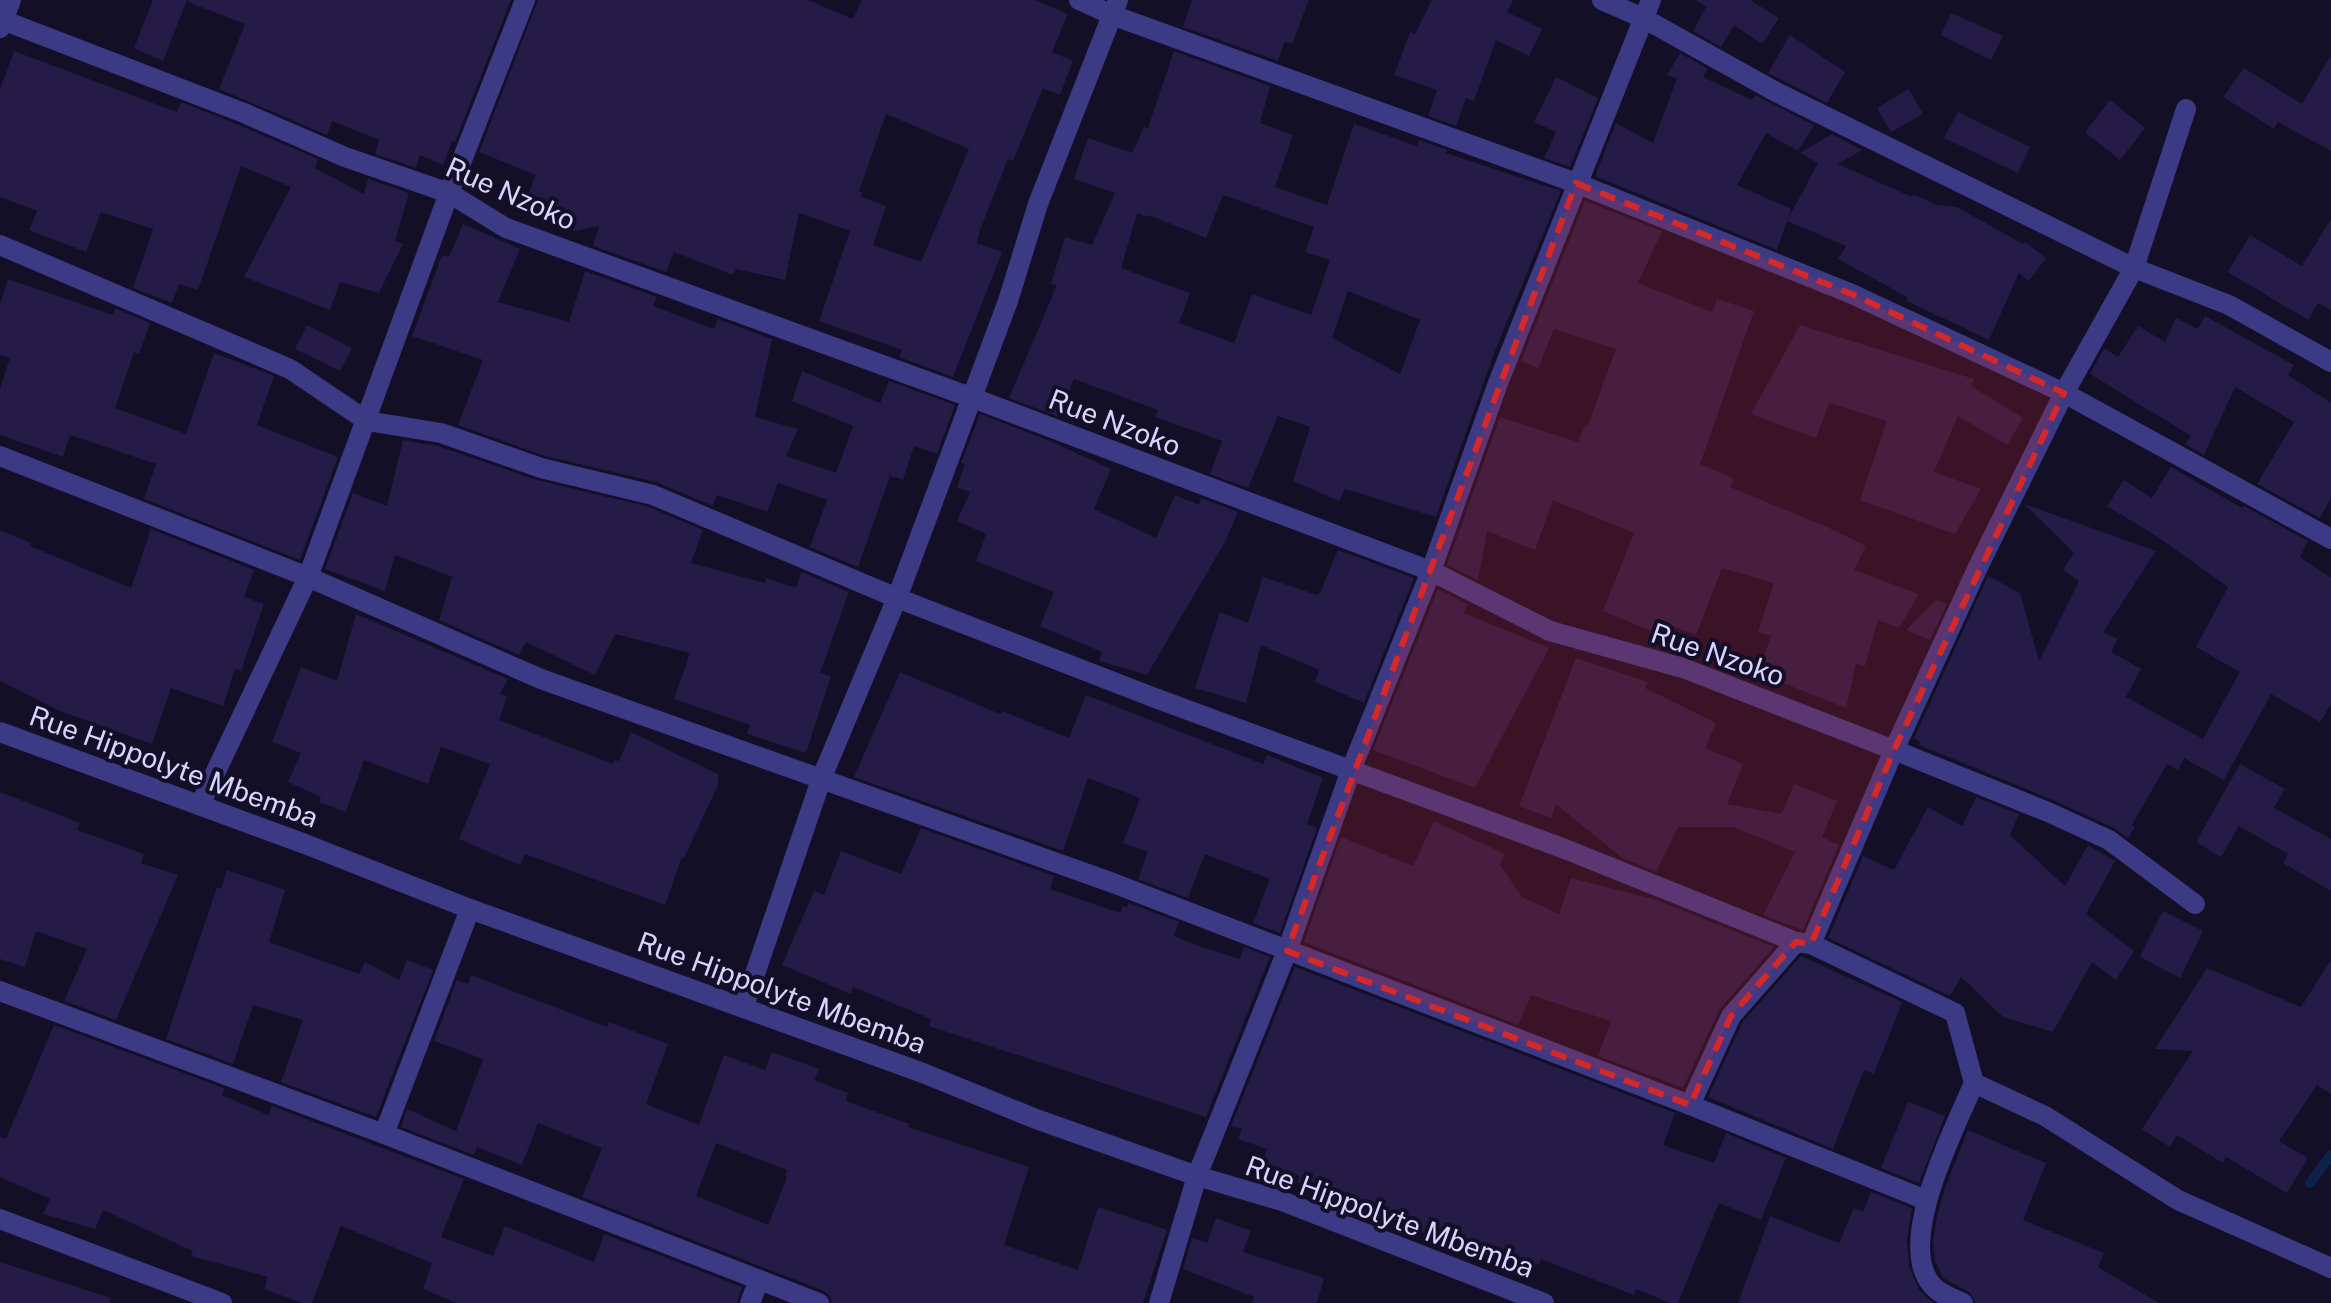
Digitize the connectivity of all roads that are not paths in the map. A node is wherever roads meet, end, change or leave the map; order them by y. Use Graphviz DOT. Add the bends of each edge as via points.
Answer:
graph roads {
  1 [pos="11,0"];
  2 [pos="525,0"];
  3 [pos="1079,0"];
  4 [pos="1602,0"];
  5 [pos="1115,8"];
  6 [pos="1647,9"];
  7 [pos="1,22"];
  8 [pos="2186,109"];
  9 [pos="1576,183"];
  10 [pos="449,193"];
  11 [pos="0,245"];
  12 [pos="2134,268"];
  13 [pos="2331,362"];
  14 [pos="2064,393"];
  15 [pos="973,398"];
  16 [pos="367,421"];
  17 [pos="0,456"];
  18 [pos="2331,539"];
  19 [pos="1431,571"];
  20 [pos="308,577"];
  21 [pos="897,598"];
  22 [pos="0,732"];
  23 [pos="1894,750"];
  24 [pos="1351,770"];
  25 [pos="822,777"];
  26 [pos="200,805"];
  27 [pos="2195,904"];
  28 [pos="470,909"];
  29 [pos="1804,943"];
  30 [pos="1287,951"];
  31 [pos="0,991"];
  32 [pos="744,1006"];
  33 [pos="1974,1083"];
  34 [pos="1690,1105"];
  35 [pos="384,1134"];
  36 [pos="1197,1176"];
  37 [pos="1926,1200"];
  38 [pos="0,1219"];
  39 [pos="2331,1268"];
  40 [pos="759,1280"];
  41 [pos="222,1303"];
  42 [pos="750,1303"];
  43 [pos="819,1303"];
  44 [pos="1159,1303"];
  45 [pos="1544,1303"];
  46 [pos="1963,1303"];
  1 -- 7 [label="street"];
  2 -- 10 [label="street"];
  3 -- 5 [label="street"];
  4 -- 6 [label="street"];
  5 -- 9 [label="street"];
  5 -- 15 [label="street" via="1038,204"];
  6 -- 9 [label="street"];
  6 -- 12 [label="street" via="1776,92"];
  7 -- 10 [label="street, Rue Nzoko"];
  8 -- 12 [label="street"];
  9 -- 14 [label="street" via="1852,294"];
  9 -- 19 [label="street"];
  10 -- 15 [label="street, Rue Nzoko" via="506,228"];
  10 -- 16 [label="street"];
  11 -- 16 [label="street" via="290,369"];
  12 -- 13 [label="street" via="2229,305"];
  12 -- 14 [label="street"];
  14 -- 18 [label="street"];
  14 -- 23 [label="street"];
  15 -- 19 [label="street, Rue Nzoko"];
  15 -- 21 [label="street"];
  16 -- 20 [label="street"];
  16 -- 21 [label="street" via="441,433 541,468 653,495"];
  17 -- 20 [label="street"];
  19 -- 23 [label="street, Rue Nzoko" via="1550,631 1683,668"];
  19 -- 24 [label="street"];
  20 -- 25 [label="street" via="541,679"];
  20 -- 26 [label="street"];
  21 -- 24 [label="street"];
  21 -- 25 [label="street"];
  22 -- 26 [label="street, Rue Hippolyte Mbemba"];
  23 -- 27 [label="street, Rue Nzoko" via="2109,840"];
  23 -- 29 [label="street"];
  24 -- 29 [label="street"];
  24 -- 30 [label="street"];
  25 -- 30 [label="street"];
  25 -- 32 [label="street"];
  26 -- 28 [label="street, Rue Hippolyte Mbemba"];
  28 -- 32 [label="street, Rue Hippolyte Mbemba"];
  28 -- 35 [label="street"];
  29 -- 33 [label="street" via="1955,1013"];
  29 -- 34 [label="street" via="1731,1016"];
  30 -- 34 [label="street"];
  30 -- 36 [label="street"];
  31 -- 35 [label="street"];
  32 -- 36 [label="street, Rue Hippolyte Mbemba"];
  33 -- 37 [label="street"];
  33 -- 39 [label="street" via="2045,1116 2178,1200"];
  34 -- 37 [label="street"];
  35 -- 40 [label="street"];
  36 -- 44 [label="street"];
  36 -- 45 [label="street, Rue Hippolyte Mbemba" via="1282,1201"];
  37 -- 46 [label="street" via="1920,1239 1925,1272 1940,1292"];
  38 -- 41 [label="street"];
  40 -- 42 [label="street"];
  40 -- 43 [label="street"];
}
